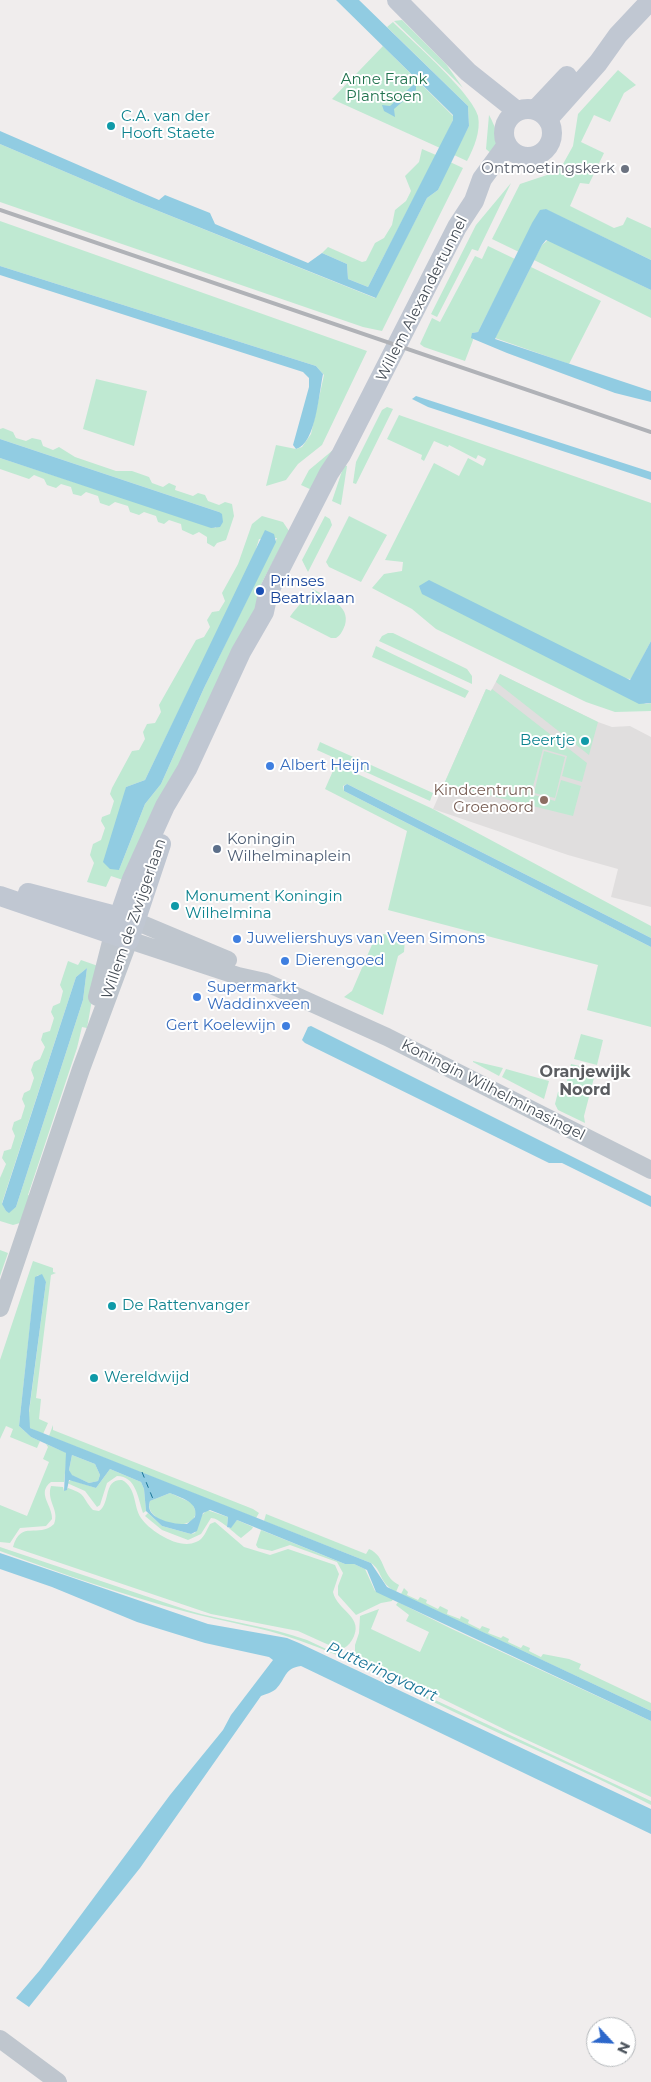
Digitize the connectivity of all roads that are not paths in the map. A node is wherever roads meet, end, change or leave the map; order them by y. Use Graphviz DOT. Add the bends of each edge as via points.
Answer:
graph roads {
  1 [pos="397,0"];
  2 [pos="642,0"];
  3 [pos="651,0"];
  4 [pos="522,127"];
  5 [pos="370,397"];
  6 [pos="0,885"];
  7 [pos="0,896"];
  8 [pos="124,928"];
  9 [pos="651,1170"];
  10 [pos="0,1308"];
  11 [pos="0,2039"];
  12 [pos="58,2082"];
  1 -- 4 [label="main road"];
  2 -- 4 [label="main road"];
  3 -- 4 [label="main road" via="618,35 598,63"];
  4 -- 5 [label="main road, Willem Alexandertunnel" via="482,179 474,201 457,227"];
  5 -- 8 [label="main road, Willem de Zwijgerlaan" via="272,584 264,612 161,815 132,878"];
  6 -- 8 [label="main road"];
  7 -- 8 [label="main road"];
  8 -- 9 [label="street, Koningin Wilhelminasingel" via="238,976 265,982 396,1041"];
  8 -- 10 [label="street, Willem de Zwijgerlaan" via="81,1069"];
  11 -- 12 [label="street"];
}
